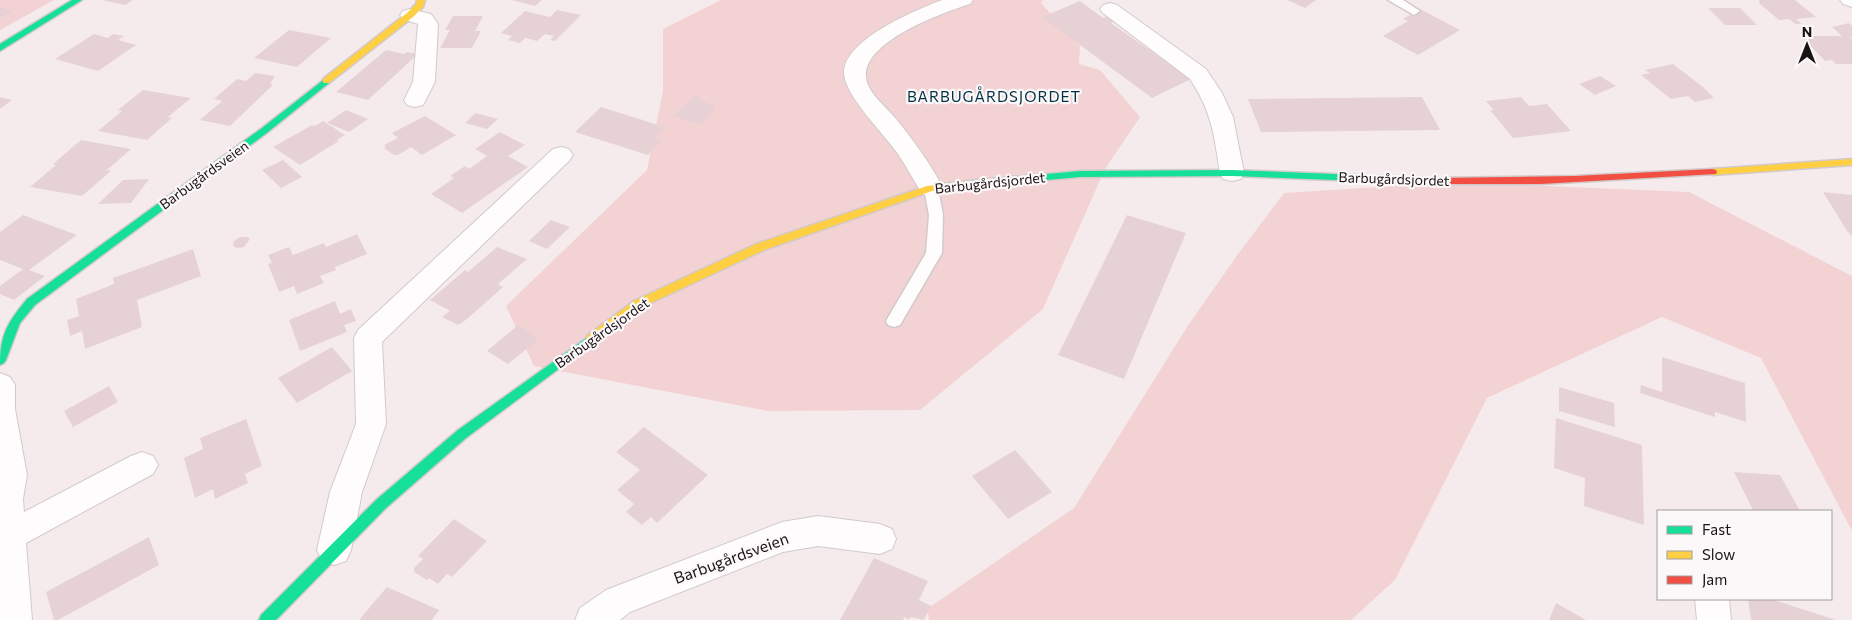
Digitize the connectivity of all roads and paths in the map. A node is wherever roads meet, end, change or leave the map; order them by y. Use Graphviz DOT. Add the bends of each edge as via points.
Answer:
graph roads {
  1 [pos="78,0"];
  2 [pos="963,0"];
  3 [pos="1394,0"];
  4 [pos="416,7"];
  5 [pos="1110,9"];
  6 [pos="1414,11"];
  7 [pos="0,48"];
  8 [pos="416,100"];
  9 [pos="561,155"];
  10 [pos="1852,162"];
  11 [pos="1232,174"];
  12 [pos="931,188"];
  13 [pos="894,321"];
  14 [pos="0,360"];
  15 [pos="0,385"];
  16 [pos="142,465"];
  17 [pos="4,501"];
  18 [pos="9,536"];
  19 [pos="880,539"];
  20 [pos="334,550"];
  21 [pos="1712,600"];
  22 [pos="15,620"];
  23 [pos="266,620"];
  24 [pos="592,620"];
  25 [pos="1714,620"];
  1 -- 7 [label="street"];
  2 -- 12 [label="street" via="912,20 878,40 857,59 854,68 856,85 918,162"];
  3 -- 6 [label="lane"];
  4 -- 8 [label="street" via="428,24 424,82"];
  4 -- 14 [label="street, Barbugårdsveien" via="265,130 31,302 15,321"];
  5 -- 11 [label="street" via="1198,74 1222,117"];
  9 -- 20 [label="street" via="368,338 371,424 346,492"];
  10 -- 11 [label="street, Barbugårdsjordet" via="1513,182"];
  11 -- 12 [label="street, Barbugårdsjordet" via="1080,174"];
  12 -- 13 [label="lane" via="936,215 934,253"];
  12 -- 20 [label="street, Barbugårdsjordet" via="760,247 638,304 462,434 381,504"];
  15 -- 17 [label="street" via="0,408 11,476"];
  16 -- 18 [label="street"];
  17 -- 18 [label="street"];
  18 -- 22 [label="street"];
  19 -- 24 [label="street, Barbugårdsveien" via="818,531 782,537 618,601"];
  20 -- 23 [label="street, Barbugårdsjordet"];
  21 -- 25 [label="street"];
}
